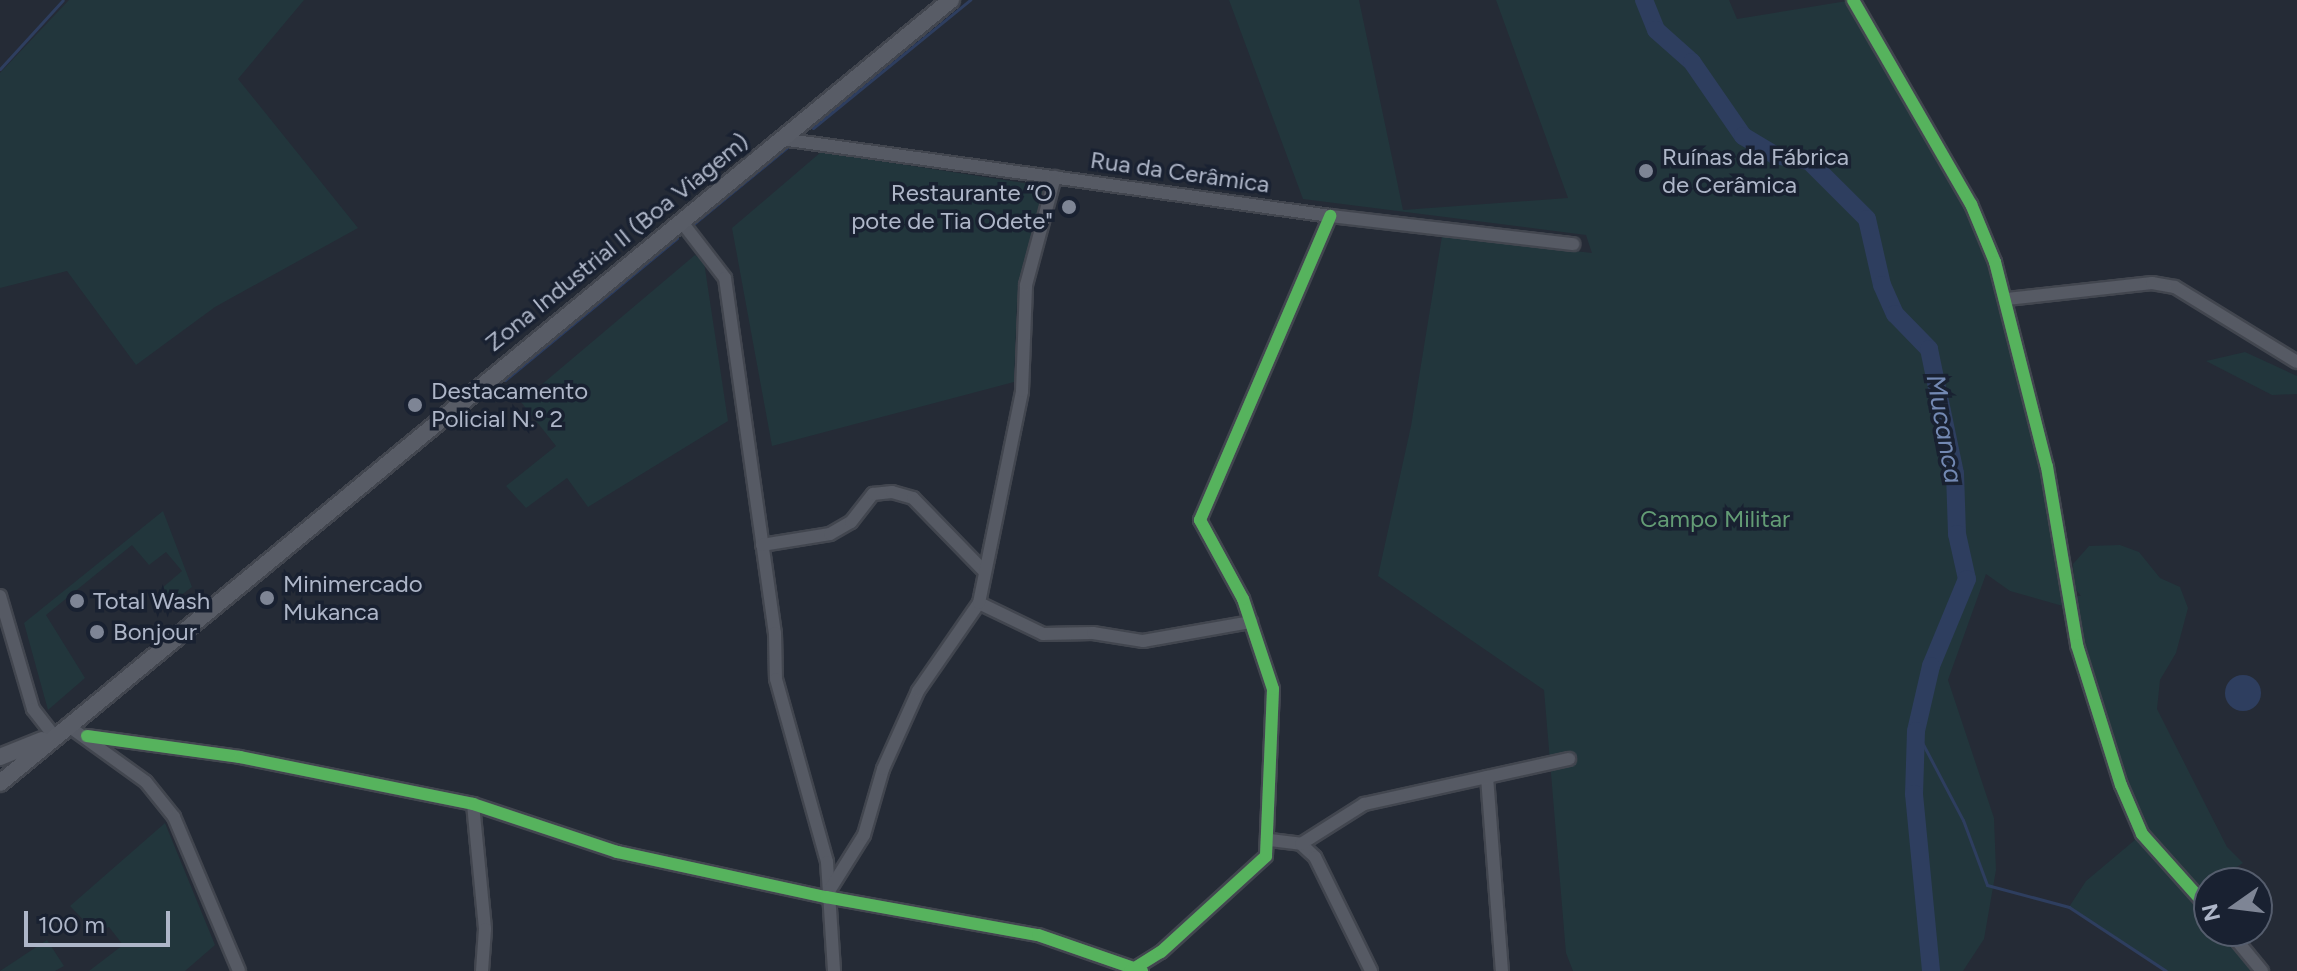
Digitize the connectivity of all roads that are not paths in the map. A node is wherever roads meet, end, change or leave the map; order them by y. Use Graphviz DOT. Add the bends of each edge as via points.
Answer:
graph roads {
  1 [pos="951,0"];
  2 [pos="1853,0"];
  3 [pos="781,139"];
  4 [pos="1055,177"];
  5 [pos="1330,216"];
  6 [pos="681,221"];
  7 [pos="1573,244"];
  8 [pos="2007,299"];
  9 [pos="2297,362"];
  10 [pos="762,545"];
  11 [pos="985,572"];
  12 [pos="0,596"];
  13 [pos="979,603"];
  14 [pos="1251,622"];
  15 [pos="61,730"];
  16 [pos="87,736"];
  17 [pos="0,757"];
  18 [pos="1569,759"];
  19 [pos="1487,777"];
  20 [pos="0,783"];
  21 [pos="473,804"];
  22 [pos="1270,840"];
  23 [pos="1301,844"];
  24 [pos="2193,891"];
  25 [pos="826,897"];
  26 [pos="2242,947"];
  27 [pos="1136,970"];
  28 [pos="239,971"];
  29 [pos="482,971"];
  30 [pos="834,971"];
  31 [pos="1371,971"];
  32 [pos="1502,971"];
  33 [pos="2262,971"];
  1 -- 3 [label="main road, Zona Industrial II (Boa Viagem)"];
  2 -- 8 [label="street" via="1971,204"];
  3 -- 4 [label="street, Rua da Cerâmica"];
  3 -- 6 [label="main road, Zona Industrial II (Boa Viagem)"];
  4 -- 5 [label="street, Rua da Cerâmica"];
  4 -- 11 [label="street" via="1026,285 1022,391"];
  5 -- 7 [label="street, Rua da Cerâmica"];
  5 -- 14 [label="street" via="1201,510 1205,533"];
  6 -- 10 [label="street" via="725,278"];
  6 -- 15 [label="main road, Zona Industrial II (Boa Viagem)"];
  8 -- 9 [label="street" via="2152,283 2175,287"];
  8 -- 24 [label="street" via="2045,454 2077,645 2097,721 2142,834"];
  10 -- 11 [label="street" via="830,534 851,522 873,494 892,492 913,498"];
  10 -- 25 [label="street" via="776,679 827,862"];
  11 -- 13 [label="street"];
  12 -- 15 [label="street" via="33,709"];
  13 -- 14 [label="street" via="1043,634 1093,633 1143,641"];
  13 -- 25 [label="street" via="918,691 883,769 864,835"];
  14 -- 22 [label="street" via="1273,689"];
  15 -- 16 [label="street"];
  15 -- 17 [label="main road"];
  15 -- 20 [label="main road, Zona Industrial II (Boa Viagem)"];
  16 -- 21 [label="street" via="240,757"];
  16 -- 28 [label="street" via="146,782 174,817"];
  18 -- 19 [label="street"];
  19 -- 23 [label="street" via="1364,804"];
  19 -- 32 [label="street"];
  21 -- 25 [label="street" via="617,852"];
  21 -- 29 [label="street" via="485,929"];
  22 -- 23 [label="street"];
  22 -- 27 [label="street" via="1266,856 1252,871"];
  23 -- 31 [label="street" via="1338,895"];
  25 -- 27 [label="street" via="1038,935"];
  25 -- 30 [label="street"];
  26 -- 33 [label="street"];
}
